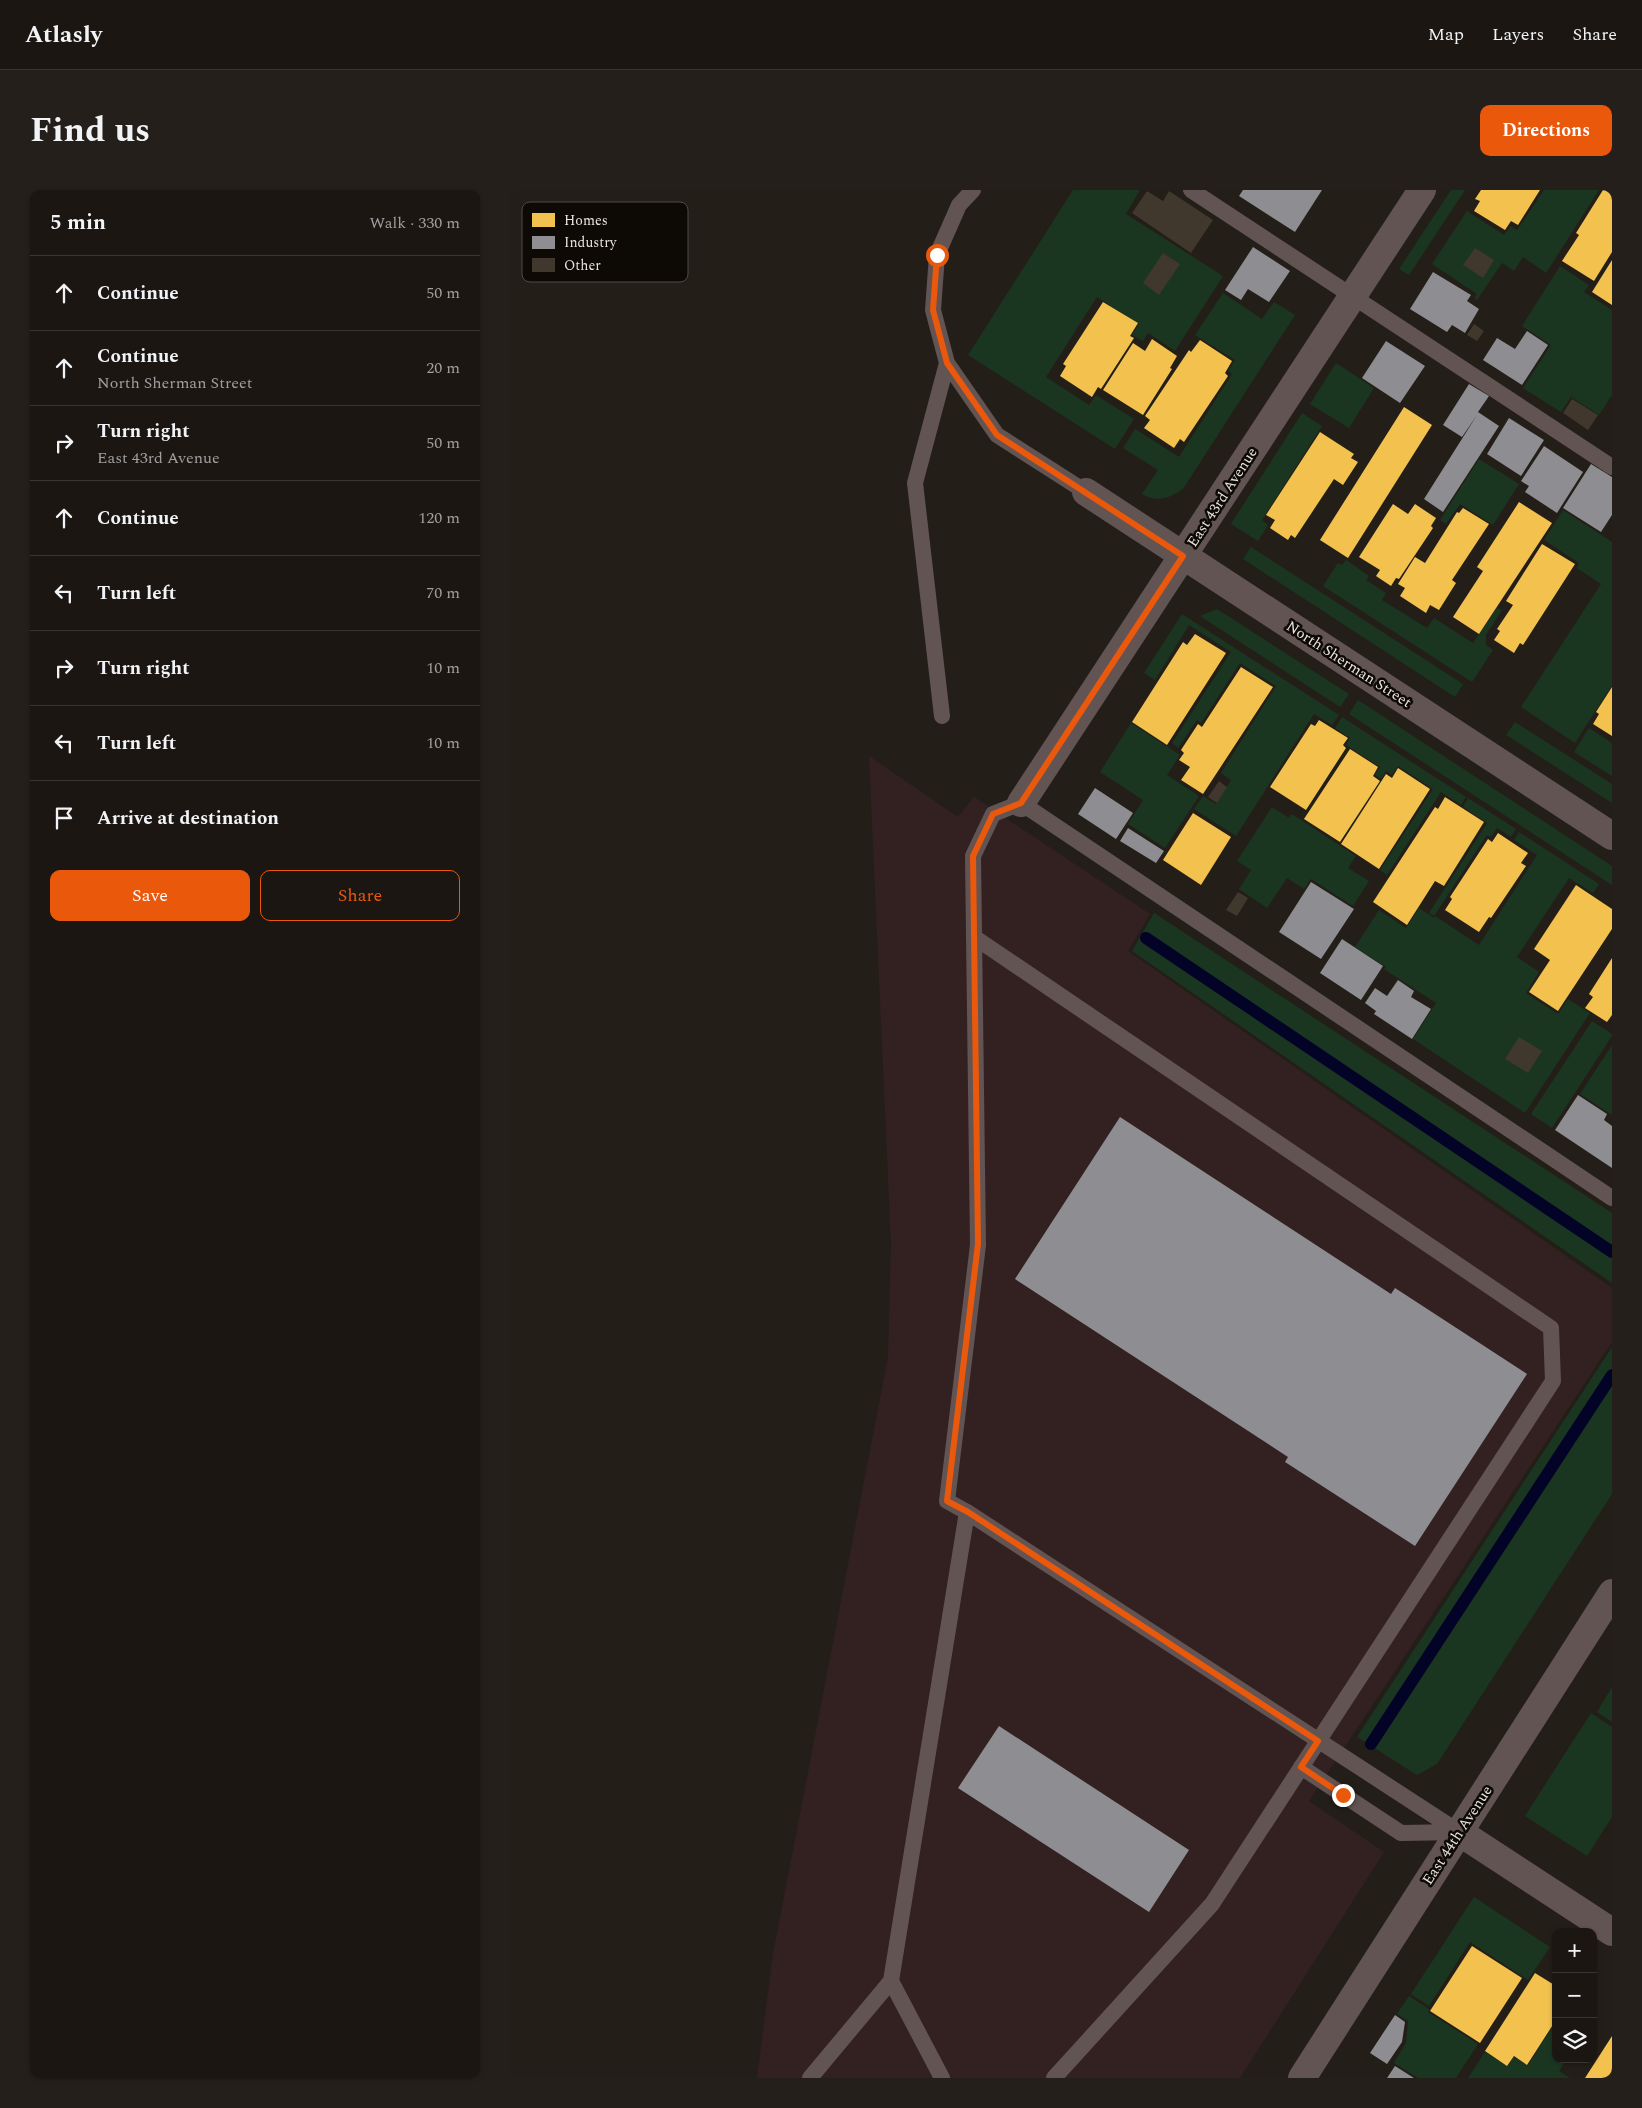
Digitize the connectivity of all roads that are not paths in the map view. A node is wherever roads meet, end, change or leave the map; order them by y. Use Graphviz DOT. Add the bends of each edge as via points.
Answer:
graph roads {
  1 [pos="973,190"];
  2 [pos="1191,190"];
  3 [pos="1422,190"];
  4 [pos="1352,297"];
  5 [pos="947,363"];
  6 [pos="1612,467"];
  7 [pos="1086,492"];
  8 [pos="1183,556"];
  9 [pos="942,716"];
  10 [pos="1021,803"];
  11 [pos="1612,836"];
  12 [pos="974,937"];
  13 [pos="1612,1198"];
  14 [pos="968,1512"];
  15 [pos="1612,1593"];
  16 [pos="1318,1741"];
  17 [pos="1301,1767"];
  18 [pos="1459,1832"];
  19 [pos="1612,1932"];
  20 [pos="891,1981"];
  21 [pos="810,2078"];
  22 [pos="942,2078"];
  23 [pos="1054,2078"];
  24 [pos="1302,2078"];
  1 -- 5 [label="lane" via="959,205 937,255 933,310"];
  2 -- 4 [label="lane"];
  3 -- 4 [label="street, East 43rd Avenue"];
  4 -- 6 [label="lane"];
  4 -- 8 [label="street, East 43rd Avenue"];
  5 -- 7 [label="lane" via="997,435"];
  5 -- 9 [label="lane" via="915,483"];
  7 -- 8 [label="street, North Sherman Street"];
  8 -- 10 [label="street, East 43rd Avenue"];
  8 -- 11 [label="street, North Sherman Street"];
  10 -- 12 [label="lane" via="993,814 973,856"];
  10 -- 13 [label="lane"];
  12 -- 14 [label="lane" via="978,1244 947,1501"];
  12 -- 16 [label="lane" via="1551,1328 1554,1381"];
  14 -- 16 [label="lane"];
  14 -- 20 [label="lane"];
  15 -- 18 [label="street, East 44th Avenue"];
  16 -- 17 [label="lane"];
  16 -- 18 [label="lane"];
  17 -- 18 [label="lane" via="1401,1833"];
  17 -- 23 [label="lane" via="1212,1904"];
  18 -- 19 [label="street"];
  18 -- 24 [label="street, East 44th Avenue"];
  20 -- 21 [label="lane"];
  20 -- 22 [label="lane"];
}
